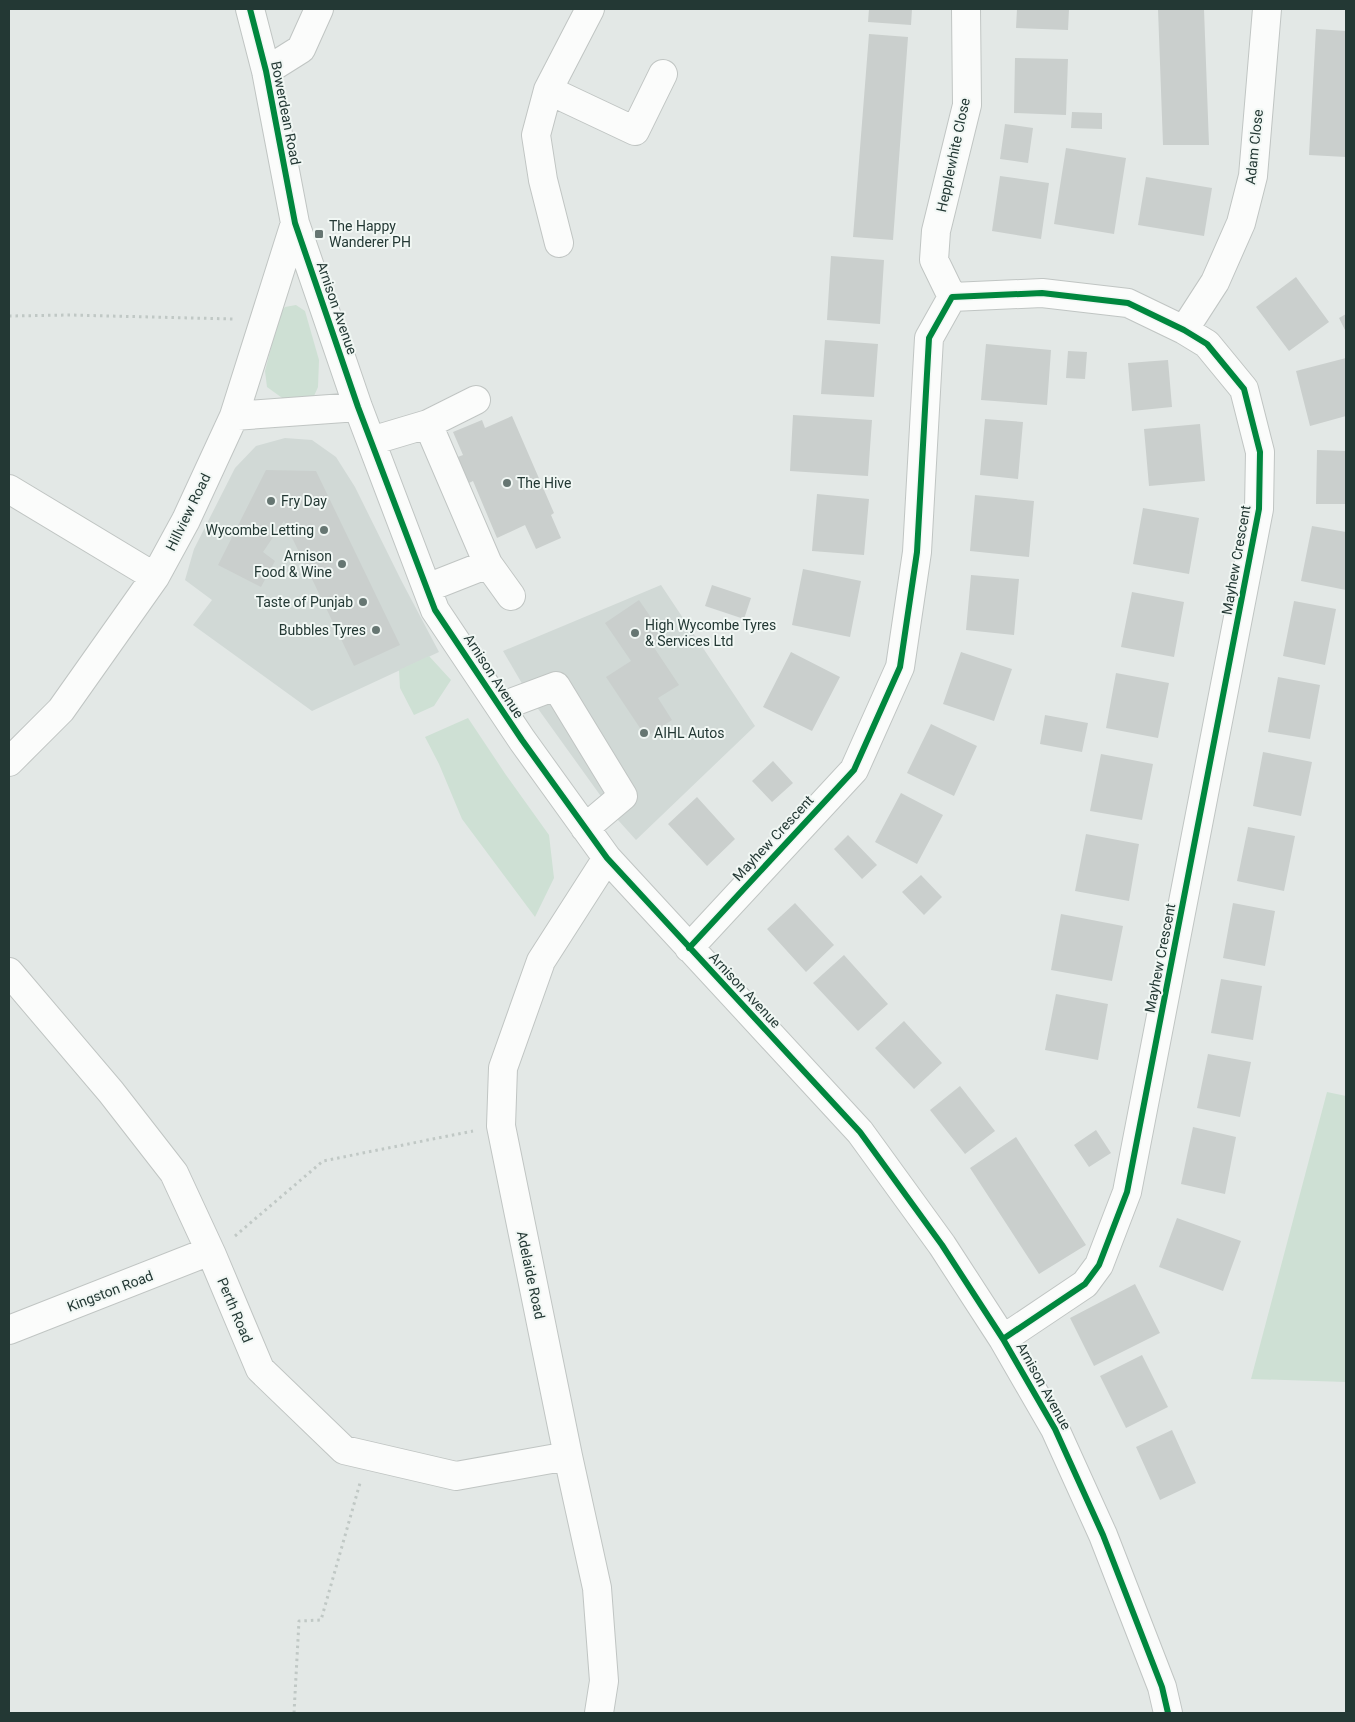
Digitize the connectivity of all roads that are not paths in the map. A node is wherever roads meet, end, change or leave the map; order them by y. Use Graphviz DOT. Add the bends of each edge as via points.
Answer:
graph roads {
  1 [pos="250,9"];
  2 [pos="319,9"];
  3 [pos="590,9"];
  4 [pos="966,9"];
  5 [pos="1267,9"];
  6 [pos="266,71"];
  7 [pos="663,74"];
  8 [pos="548,90"];
  9 [pos="295,223"];
  10 [pos="559,243"];
  11 [pos="952,298"];
  12 [pos="1184,330"];
  13 [pos="476,400"];
  14 [pos="358,407"];
  15 [pos="234,416"];
  16 [pos="428,424"];
  17 [pos="371,441"];
  18 [pos="9,489"];
  19 [pos="488,564"];
  20 [pos="155,577"];
  21 [pos="427,588"];
  22 [pos="511,596"];
  23 [pos="500,707"];
  24 [pos="9,762"];
  25 [pos="585,828"];
  26 [pos="607,858"];
  27 [pos="689,948"];
  28 [pos="9,972"];
  29 [pos="211,1253"];
  30 [pos="9,1330"];
  31 [pos="1002,1339"];
  32 [pos="568,1456"];
  33 [pos="599,1713"];
  34 [pos="1168,1713"];
  1 -- 6 [label="street, Bowerdean Road"];
  2 -- 6 [label="street" via="301,49"];
  3 -- 8 [label="street"];
  4 -- 11 [label="street, Hepplewhite Close" via="966,105 936,231 934,260"];
  5 -- 12 [label="street, Adam Close" via="1253,176 1242,223 1215,282"];
  6 -- 9 [label="street, Bowerdean Road"];
  7 -- 8 [label="street" via="635,131"];
  8 -- 10 [label="street" via="536,135 543,180"];
  9 -- 14 [label="street, Arnison Avenue"];
  9 -- 15 [label="street, Hillview Road"];
  11 -- 12 [label="street, Mayhew Crescent" via="1042,292 1128,303"];
  11 -- 27 [label="street, Mayhew Crescent" via="929,338 916,552 900,667 854,770"];
  12 -- 31 [label="street, Mayhew Crescent" via="1207,344 1244,388 1260,452 1259,509 1127,1192 1099,1265 1085,1284"];
  13 -- 16 [label="street"];
  14 -- 15 [label="street"];
  14 -- 17 [label="street, Arnison Avenue"];
  15 -- 20 [label="street, Hillview Road" via="186,520"];
  16 -- 17 [label="street"];
  16 -- 19 [label="street"];
  17 -- 21 [label="street, Arnison Avenue"];
  18 -- 20 [label="street"];
  19 -- 21 [label="street"];
  19 -- 22 [label="street"];
  20 -- 24 [label="street, Hillview Road" via="61,710"];
  21 -- 23 [label="street, Arnison Avenue" via="436,610"];
  23 -- 25 [label="street, Arnison Avenue"];
  23 -- 25 [label="street" via="556,686 623,796"];
  25 -- 26 [label="street, Arnison Avenue"];
  26 -- 27 [label="street, Arnison Avenue"];
  26 -- 32 [label="street, Adelaide Road" via="541,961 503,1068 501,1126"];
  27 -- 31 [label="street, Arnison Avenue" via="860,1132 942,1245"];
  28 -- 29 [label="street, Perth Road" via="111,1092 174,1173"];
  29 -- 30 [label="street, Kingston Road"];
  29 -- 32 [label="street, Perth Road" via="260,1369 344,1450 456,1476"];
  31 -- 34 [label="street, Arnison Avenue" via="1055,1429 1103,1535 1162,1687"];
  32 -- 33 [label="street, Adelaide Road" via="597,1588 604,1681"];
}
